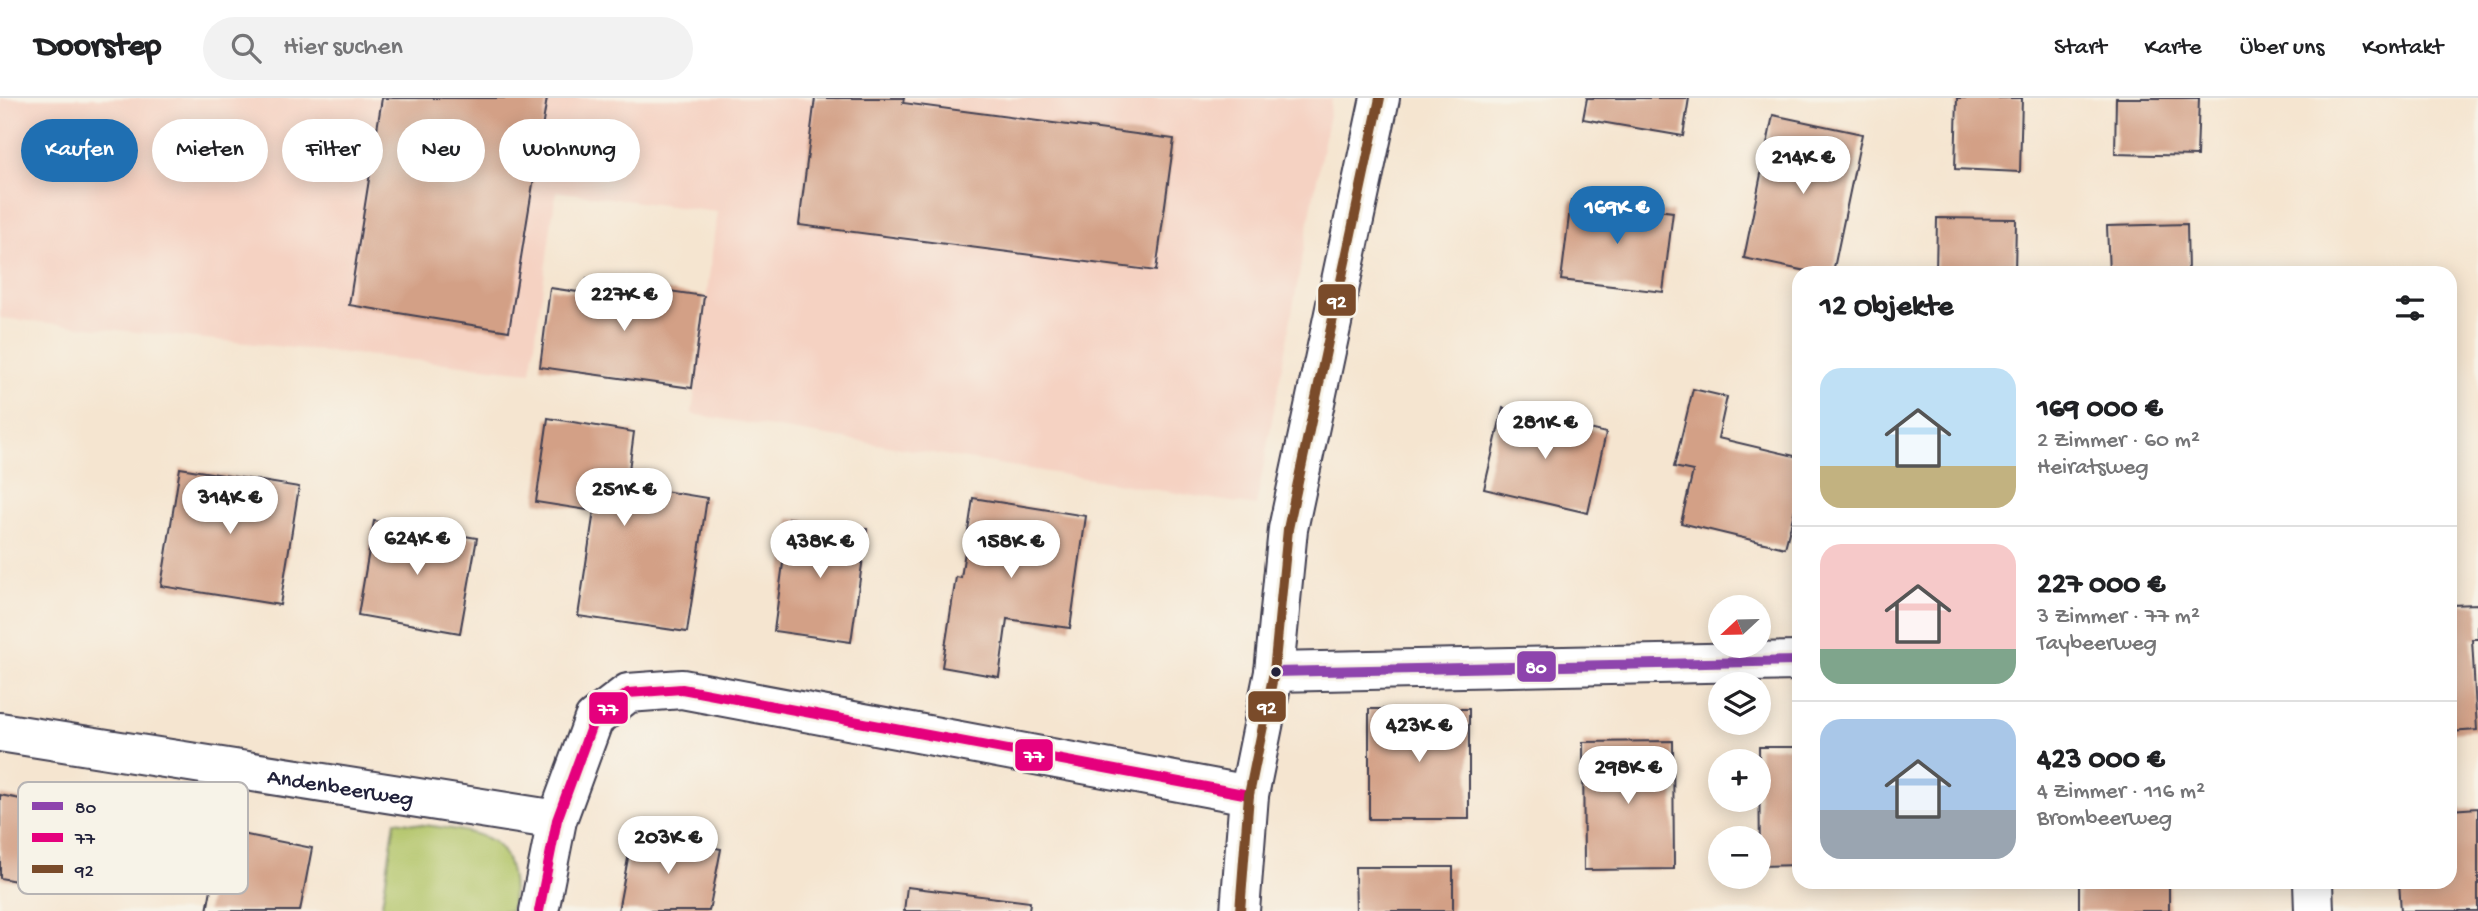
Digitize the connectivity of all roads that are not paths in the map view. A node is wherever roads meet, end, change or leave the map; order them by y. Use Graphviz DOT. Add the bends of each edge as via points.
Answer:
graph roads {
  1 [pos="1380,98"];
  2 [pos="1792,661"];
  3 [pos="1274,672"];
  4 [pos="0,732"];
  5 [pos="1249,795"];
  6 [pos="557,820"];
  7 [pos="2313,889"];
  8 [pos="539,911"];
  9 [pos="1240,911"];
  10 [pos="2314,911"];
  1 -- 3 [label="street" via="1288,529"];
  2 -- 3 [label="street"];
  3 -- 5 [label="street"];
  4 -- 6 [label="street, Andenbeerweg"];
  5 -- 6 [label="street" via="681,689 628,693 594,719"];
  5 -- 9 [label="street"];
  6 -- 8 [label="street"];
  7 -- 10 [label="street"];
}
